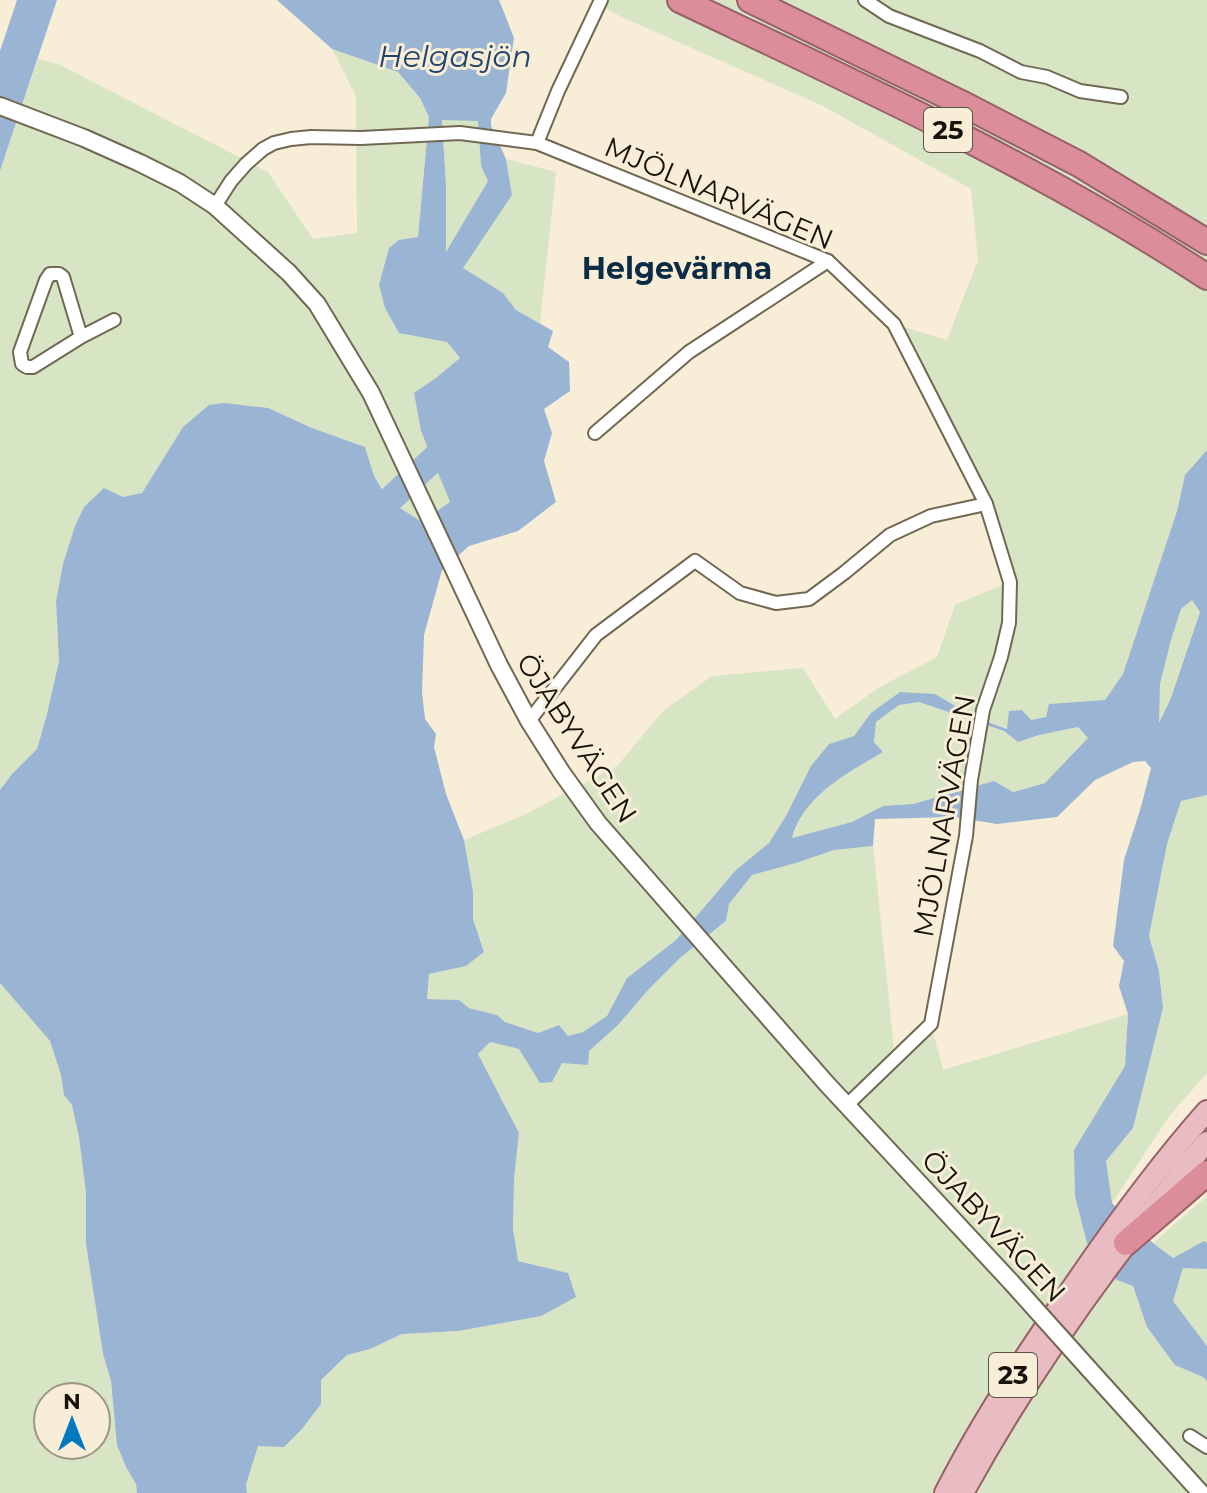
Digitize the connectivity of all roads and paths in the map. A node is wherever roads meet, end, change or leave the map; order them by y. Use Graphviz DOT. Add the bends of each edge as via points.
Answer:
graph roads {
  1 [pos="680,0"];
  2 [pos="750,0"];
  3 [pos="865,0"];
  4 [pos="598,5"];
  5 [pos="1121,97"];
  6 [pos="0,106"];
  7 [pos="537,143"];
  8 [pos="215,206"];
  9 [pos="1156,209"];
  10 [pos="1207,234"];
  11 [pos="1207,242"];
  12 [pos="828,261"];
  13 [pos="1207,277"];
  14 [pos="114,320"];
  15 [pos="81,337"];
  16 [pos="595,433"];
  17 [pos="986,504"];
  18 [pos="529,721"];
  19 [pos="846,1106"];
  20 [pos="1207,1111"];
  21 [pos="1207,1142"];
  22 [pos="1207,1173"];
  23 [pos="1145,1213"];
  24 [pos="1126,1243"];
  25 [pos="1096,1269"];
  26 [pos="1190,1436"];
  27 [pos="1207,1447"];
  28 [pos="945,1493"];
  29 [pos="963,1493"];
  30 [pos="1201,1493"];
  1 -- 13 [label="highway, 25" via="1062,189"];
  2 -- 9 [label="highway, 25" via="961,103"];
  3 -- 5 [label="street" via="889,16 1021,72 1080,91"];
  4 -- 7 [label="street"];
  6 -- 8 [label="street, ÖJABYVÄGEN" via="140,163"];
  7 -- 8 [label="street, MJÖLNARVÄGEN" via="449,133 291,139 263,149"];
  7 -- 12 [label="street, MJÖLNARVÄGEN"];
  8 -- 18 [label="street, ÖJABYVÄGEN" via="317,304 371,393"];
  9 -- 10 [label="highway, 25"];
  9 -- 11 [label="highway"];
  12 -- 16 [label="street" via="689,352"];
  12 -- 17 [label="street, MJÖLNARVÄGEN" via="894,324"];
  14 -- 15 [label="street"];
  15 -- 15 [label="street" via="33,367 22,364 20,352 50,274 63,277"];
  17 -- 18 [label="street" via="931,516 890,535 809,599 776,603 740,593 695,561 596,635"];
  17 -- 19 [label="street, MJÖLNARVÄGEN" via="1010,582 1009,623 983,710 931,1024"];
  18 -- 19 [label="street, ÖJABYVÄGEN" via="598,823"];
  19 -- 30 [label="street, ÖJABYVÄGEN, bridge"];
  20 -- 23 [label="main road, 23" via="1160,1168"];
  21 -- 23 [label="main road, 23"];
  22 -- 23 [label="highway"];
  23 -- 24 [label="highway"];
  23 -- 25 [label="main road, 23"];
  24 -- 25 [label="main road, 23"];
  25 -- 28 [label="main road, 23" via="1015,1371"];
  25 -- 29 [label="main road, 23"];
  26 -- 27 [label="street"];
}
